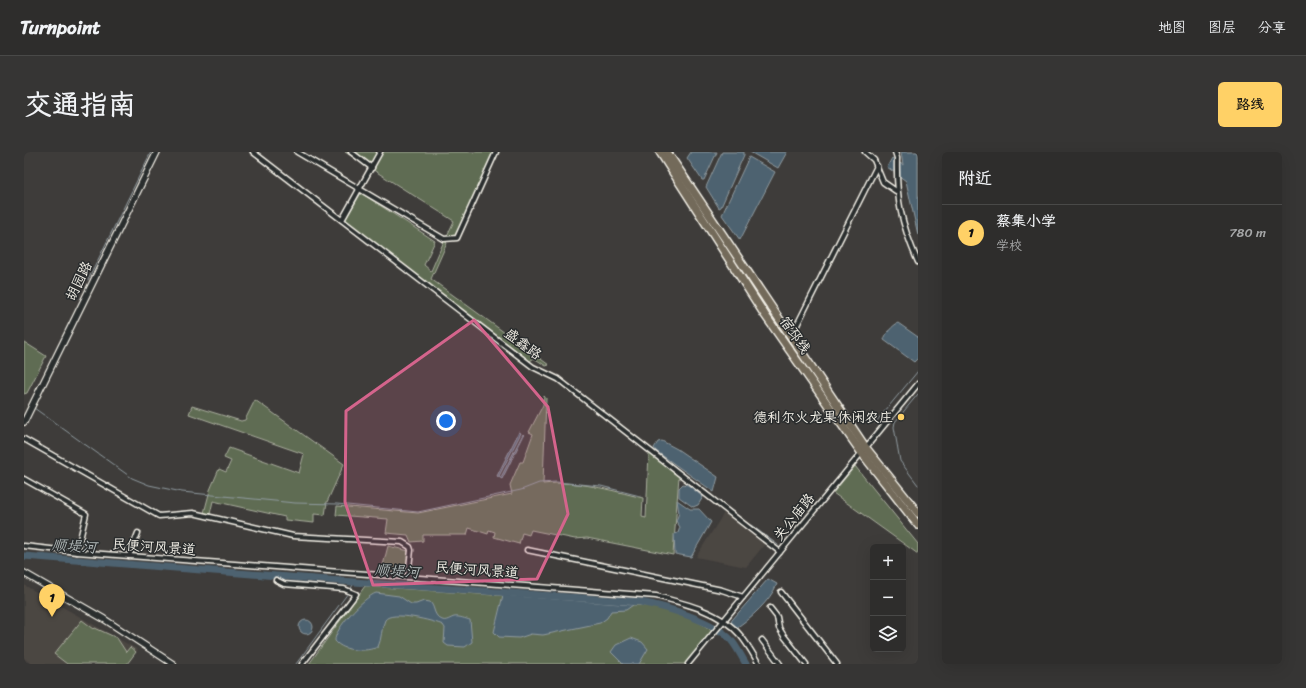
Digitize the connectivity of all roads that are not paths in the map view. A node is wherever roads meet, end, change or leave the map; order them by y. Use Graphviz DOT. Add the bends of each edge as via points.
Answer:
graph roads {
  1 [pos="157,152"];
  2 [pos="253,152"];
  3 [pos="297,152"];
  4 [pos="352,152"];
  5 [pos="380,152"];
  6 [pos="496,152"];
  7 [pos="660,152"];
  8 [pos="667,152"];
  9 [pos="865,152"];
  10 [pos="895,152"];
  11 [pos="877,166"];
  12 [pos="372,168"];
  13 [pos="359,189"];
  14 [pos="896,191"];
  15 [pos="342,220"];
  16 [pos="918,262"];
  17 [pos="791,338"];
  18 [pos="918,384"];
  19 [pos="24,422"];
  20 [pos="24,439"];
  21 [pos="864,450"];
  22 [pos="24,479"];
  23 [pos="918,513"];
  24 [pos="918,525"];
  25 [pos="138,533"];
  26 [pos="24,546"];
  27 [pos="527,550"];
  28 [pos="77,552"];
  29 [pos="780,552"];
  30 [pos="128,556"];
  31 [pos="24,573"];
  32 [pos="408,576"];
  33 [pos="276,580"];
  34 [pos="780,592"];
  35 [pos="742,597"];
  36 [pos="770,608"];
  37 [pos="723,621"];
  38 [pos="762,640"];
  39 [pos="172,664"];
  40 [pos="302,664"];
  41 [pos="688,664"];
  42 [pos="758,664"];
  43 [pos="780,664"];
  44 [pos="806,664"];
  45 [pos="837,664"];
  1 -- 19 [label="street, 胡园路"];
  2 -- 15 [label="street, 盛鑫路"];
  3 -- 13 [label="street"];
  4 -- 12 [label="street"];
  5 -- 12 [label="street"];
  6 -- 13 [label="street" via="457,238 444,239"];
  7 -- 21 [label="main road, 宿邳线" via="765,315"];
  8 -- 17 [label="main road, 宿邳线"];
  9 -- 11 [label="street"];
  10 -- 14 [label="street"];
  11 -- 14 [label="street" via="883,182"];
  11 -- 17 [label="street"];
  12 -- 13 [label="street"];
  13 -- 15 [label="street"];
  14 -- 16 [label="street" via="907,237"];
  15 -- 29 [label="street, 盛鑫路" via="533,367 558,379"];
  17 -- 21 [label="main road, 宿邳线"];
  18 -- 21 [label="street, 关公庙路"];
  20 -- 32 [label="street" via="159,516 193,513 293,536 402,542 411,550"];
  21 -- 23 [label="main road, 宿邳线"];
  21 -- 24 [label="main road, 宿邳线"];
  21 -- 29 [label="street, 关公庙路"];
  22 -- 28 [label="street" via="86,514"];
  25 -- 30 [label="street"];
  26 -- 28 [label="street, 民便河风景道"];
  27 -- 35 [label="street" via="722,590"];
  28 -- 30 [label="street, 民便河风景道"];
  29 -- 35 [label="street, 关公庙路"];
  30 -- 32 [label="street, 民便河风景道"];
  31 -- 39 [label="street" via="104,619"];
  32 -- 37 [label="street, 民便河风景道" via="656,596 685,604"];
  33 -- 40 [label="street" via="284,584 350,591 356,594"];
  34 -- 45 [label="street"];
  35 -- 37 [label="street, 关公庙路"];
  36 -- 44 [label="street" via="777,617 784,636"];
  37 -- 41 [label="street, 关公庙路"];
  37 -- 42 [label="street, 民便河风景道" via="741,635"];
  38 -- 43 [label="street"];
}
